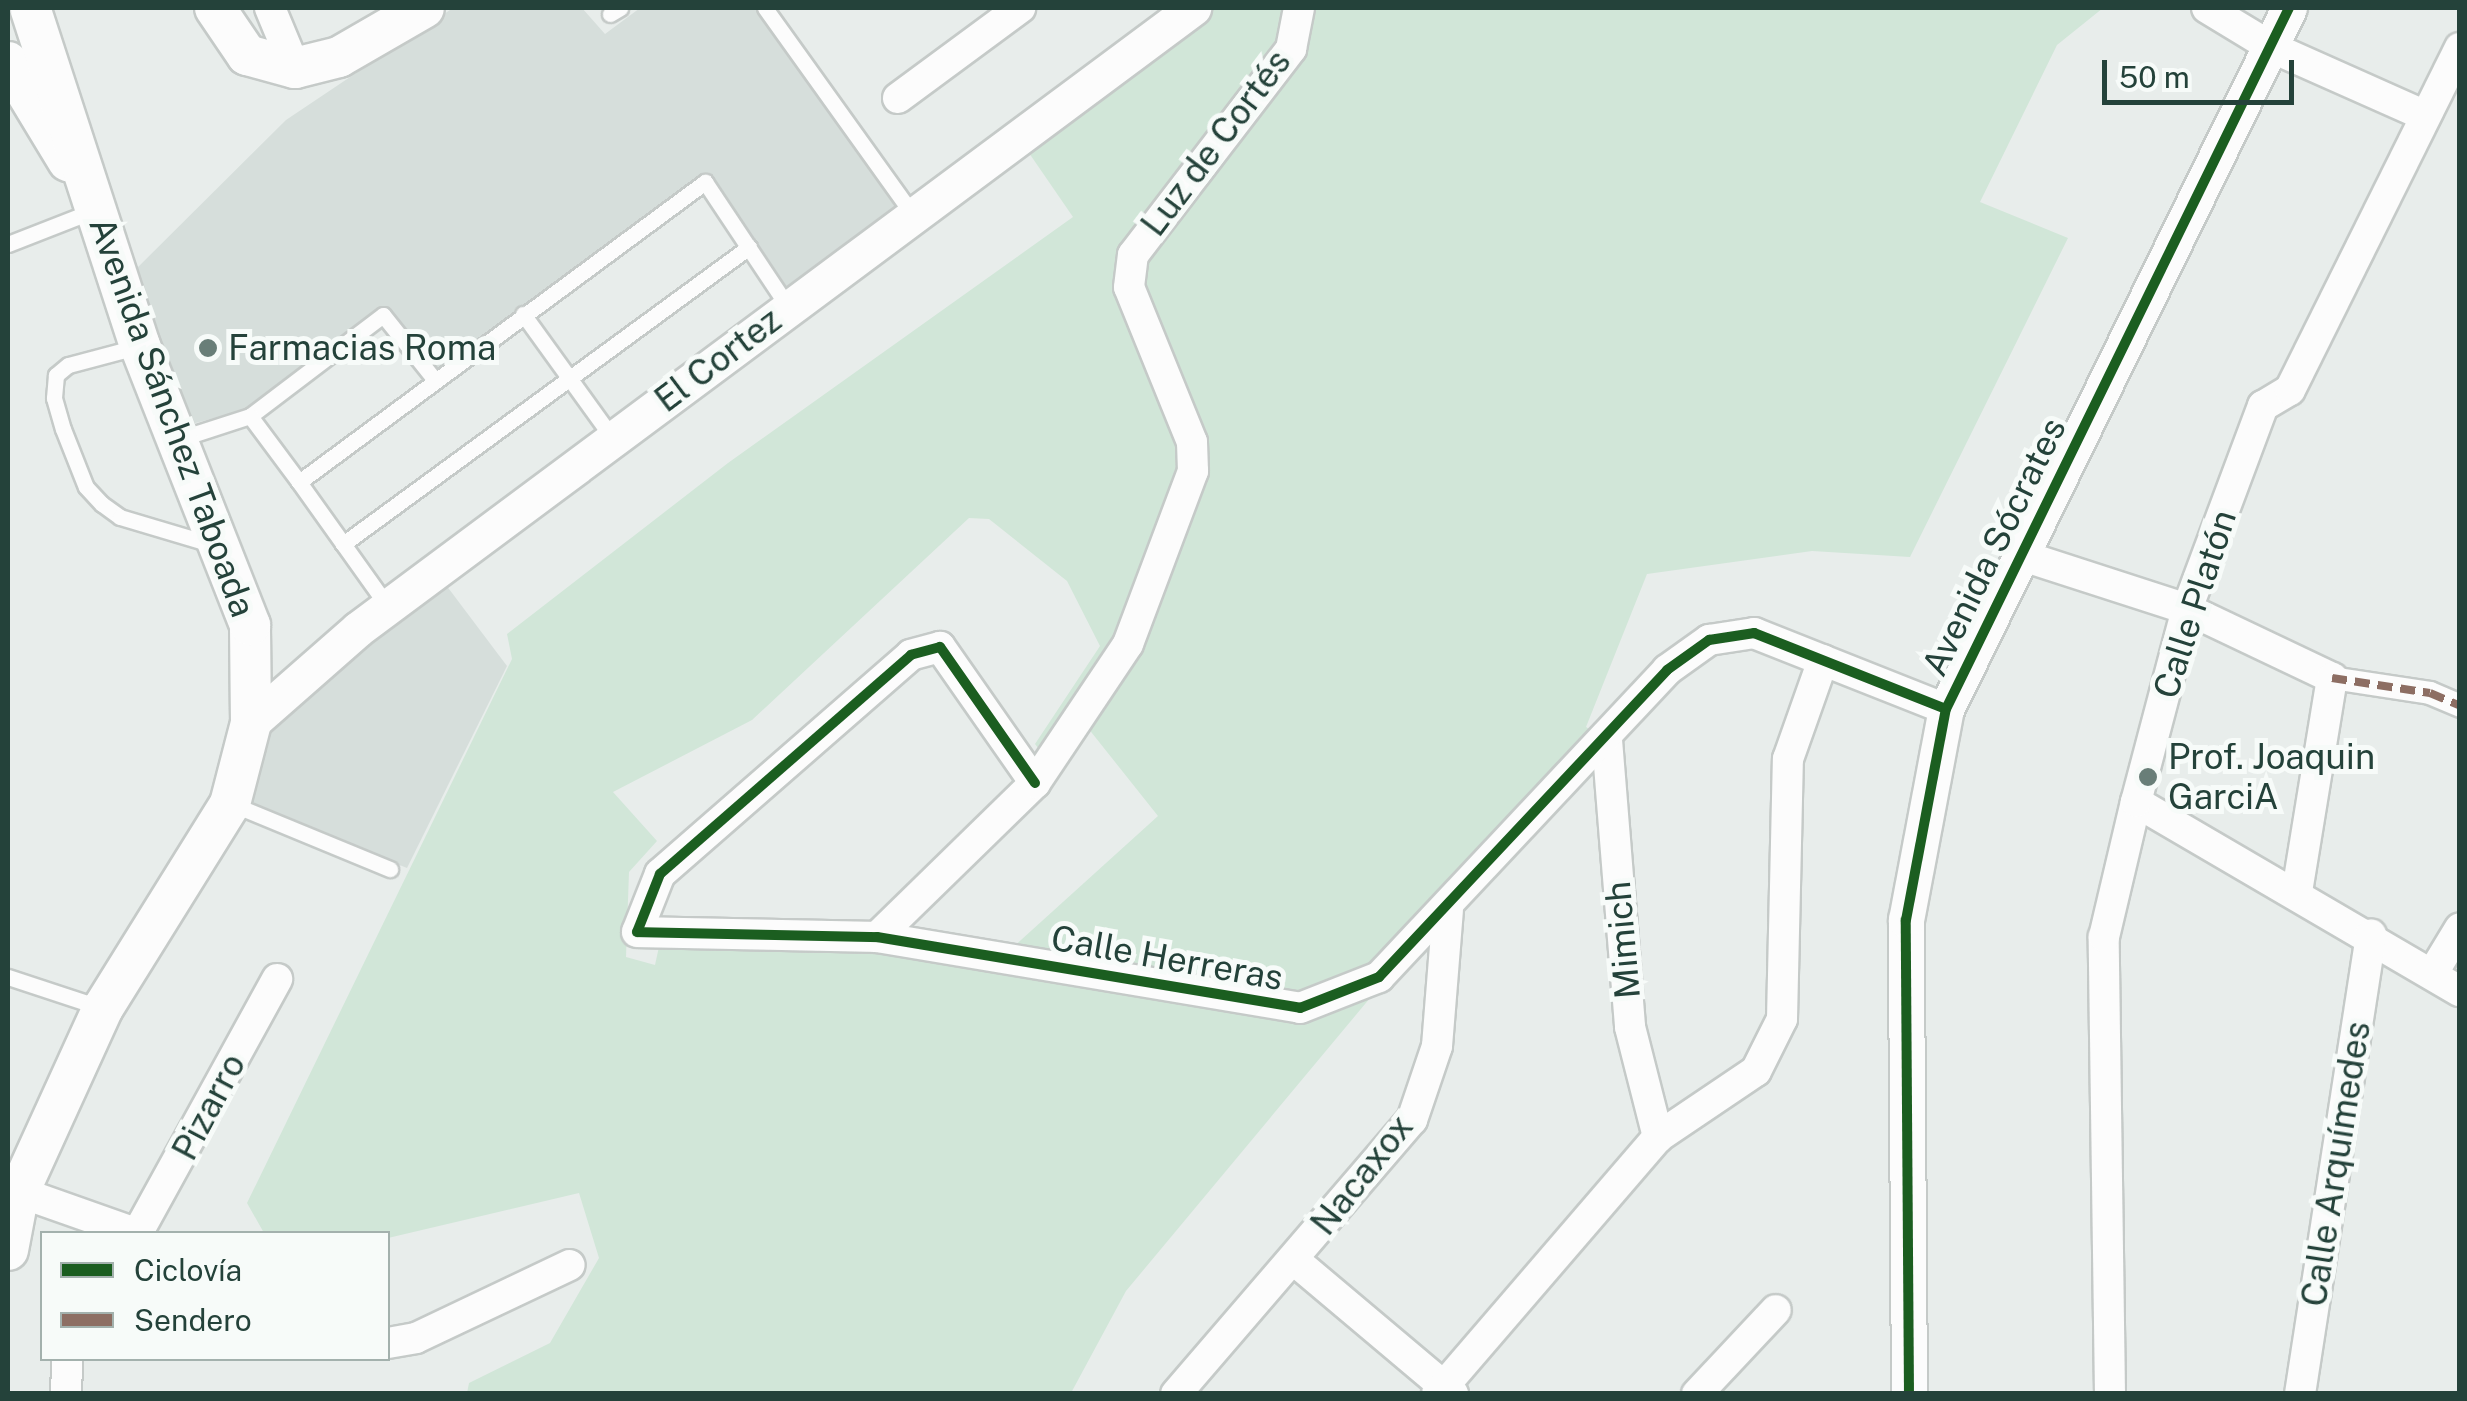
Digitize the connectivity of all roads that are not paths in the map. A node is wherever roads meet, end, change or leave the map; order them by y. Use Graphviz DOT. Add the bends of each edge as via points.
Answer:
graph roads {
  1 [pos="30,8"];
  2 [pos="215,8"];
  3 [pos="270,8"];
  4 [pos="424,8"];
  5 [pos="765,8"];
  6 [pos="1020,8"];
  7 [pos="1193,8"];
  8 [pos="1299,8"];
  9 [pos="2208,8"];
  10 [pos="2289,8"];
  11 [pos="2273,48"];
  12 [pos="2460,48"];
  13 [pos="8,62"];
  14 [pos="295,68"];
  15 [pos="898,98"];
  16 [pos="2422,114"];
  17 [pos="91,198"];
  18 [pos="913,215"];
  19 [pos="8,244"];
  20 [pos="749,247"];
  21 [pos="788,307"];
  22 [pos="523,314"];
  23 [pos="140,346"];
  24 [pos="569,375"];
  25 [pos="434,379"];
  26 [pos="250,416"];
  27 [pos="614,439"];
  28 [pos="174,441"];
  29 [pos="299,482"];
  30 [pos="343,544"];
  31 [pos="219,546"];
  32 [pos="2020,555"];
  33 [pos="388,607"];
  34 [pos="2188,610"];
  35 [pos="1823,660"];
  36 [pos="2332,678"];
  37 [pos="2460,706"];
  38 [pos="1946,708"];
  39 [pos="251,723"];
  40 [pos="1607,740"];
  41 [pos="1035,783"];
  42 [pos="2136,802"];
  43 [pos="230,804"];
  44 [pos="390,869"];
  45 [pos="2297,891"];
  46 [pos="1448,910"];
  47 [pos="2460,928"];
  48 [pos="2372,934"];
  49 [pos="878,937"];
  50 [pos="2434,972"];
  51 [pos="8,977"];
  52 [pos="276,979"];
  53 [pos="2460,991"];
  54 [pos="103,1008"];
  55 [pos="1658,1136"];
  56 [pos="14,1190"];
  57 [pos="131,1231"];
  58 [pos="138,1231"];
  59 [pos="8,1250"];
  60 [pos="1294,1260"];
  61 [pos="570,1265"];
  62 [pos="1776,1310"];
  63 [pos="390,1343"];
  64 [pos="67,1361"];
  65 [pos="1445,1391"];
  66 [pos="66,1394"];
  67 [pos="1176,1394"];
  68 [pos="1697,1394"];
  69 [pos="1909,1394"];
  70 [pos="2110,1394"];
  71 [pos="2300,1394"];
  1 -- 17 [label="main road, Avenida Sánchez Taboada"];
  2 -- 14 [label="main road" via="247,54"];
  3 -- 14 [label="street"];
  4 -- 14 [label="main road" via="339,57"];
  5 -- 18 [label="lane"];
  6 -- 15 [label="street"];
  7 -- 18 [label="street, El Cortez"];
  8 -- 41 [label="street, Luz de Cortés" via="1292,49 1133,255 1129,287 1192,442 1193,471 1128,644"];
  9 -- 11 [label="street"];
  10 -- 11 [label="street, Avenida Sócrates"];
  11 -- 16 [label="street"];
  11 -- 32 [label="street, Avenida Sócrates"];
  12 -- 16 [label="street, Calle Platón"];
  13 -- 17 [label="main road, Avenida Sánchez Taboada"];
  16 -- 34 [label="street, Calle Platón" via="2290,390 2263,406"];
  17 -- 19 [label="lane"];
  17 -- 23 [label="main road, Avenida Sánchez Taboada"];
  18 -- 21 [label="street, El Cortez"];
  20 -- 21 [label="lane"];
  20 -- 22 [label="lane" via="705,182"];
  20 -- 24 [label="lane"];
  21 -- 27 [label="street, El Cortez"];
  22 -- 24 [label="lane"];
  22 -- 25 [label="lane"];
  23 -- 28 [label="main road, Avenida Sánchez Taboada"];
  23 -- 31 [label="lane" via="68,365 52,385 86,487 120,517"];
  24 -- 27 [label="lane"];
  24 -- 30 [label="lane"];
  25 -- 26 [label="lane" via="383,315"];
  25 -- 29 [label="lane"];
  26 -- 28 [label="lane"];
  26 -- 29 [label="lane"];
  27 -- 33 [label="street, El Cortez"];
  28 -- 31 [label="main road, Avenida Sánchez Taboada"];
  29 -- 30 [label="lane"];
  30 -- 33 [label="lane"];
  31 -- 39 [label="main road, Avenida Sánchez Taboada" via="250,625"];
  32 -- 34 [label="street"];
  32 -- 38 [label="street, Avenida Sócrates"];
  33 -- 39 [label="street, El Cortez"];
  34 -- 36 [label="street"];
  34 -- 42 [label="street, Calle Platón"];
  35 -- 38 [label="street, Calle Herreras"];
  35 -- 40 [label="street, Calle Herreras" via="1754,633 1709,640 1667,670"];
  35 -- 55 [label="street" via="1788,759 1782,1019 1756,1071"];
  36 -- 37 [label="street" via="2430,693"];
  36 -- 45 [label="street"];
  38 -- 69 [label="street, Avenida Sócrates" via="1906,920"];
  39 -- 43 [label="main road, Avenida Sánchez Taboada"];
  40 -- 46 [label="street, Calle Herreras"];
  40 -- 55 [label="street, Mimich" via="1630,1027"];
  41 -- 49 [label="street, Luz de Cortés"];
  41 -- 49 [label="street, Calle Herreras" via="940,647 912,655 660,874 637,932"];
  42 -- 45 [label="street"];
  42 -- 70 [label="street, Calle Platón" via="2104,937"];
  43 -- 44 [label="lane"];
  43 -- 54 [label="main road, Avenida Sánchez Taboada"];
  45 -- 48 [label="street"];
  46 -- 49 [label="street, Calle Herreras" via="1379,977 1300,1008"];
  46 -- 60 [label="street, Nacaxox" via="1437,1046 1412,1120"];
  47 -- 50 [label="street"];
  48 -- 50 [label="street"];
  48 -- 71 [label="street, Calle Arquímedes"];
  50 -- 53 [label="street"];
  51 -- 54 [label="lane"];
  52 -- 58 [label="street, Pizarro"];
  54 -- 56 [label="main road, Avenida Sánchez Taboada"];
  55 -- 65 [label="street"];
  56 -- 57 [label="street"];
  56 -- 59 [label="main road, Avenida Sánchez Taboada"];
  60 -- 65 [label="street"];
  60 -- 67 [label="street, Nacaxox"];
  61 -- 63 [label="street" via="416,1338"];
  62 -- 68 [label="street"];
  64 -- 66 [label="street"];
}
